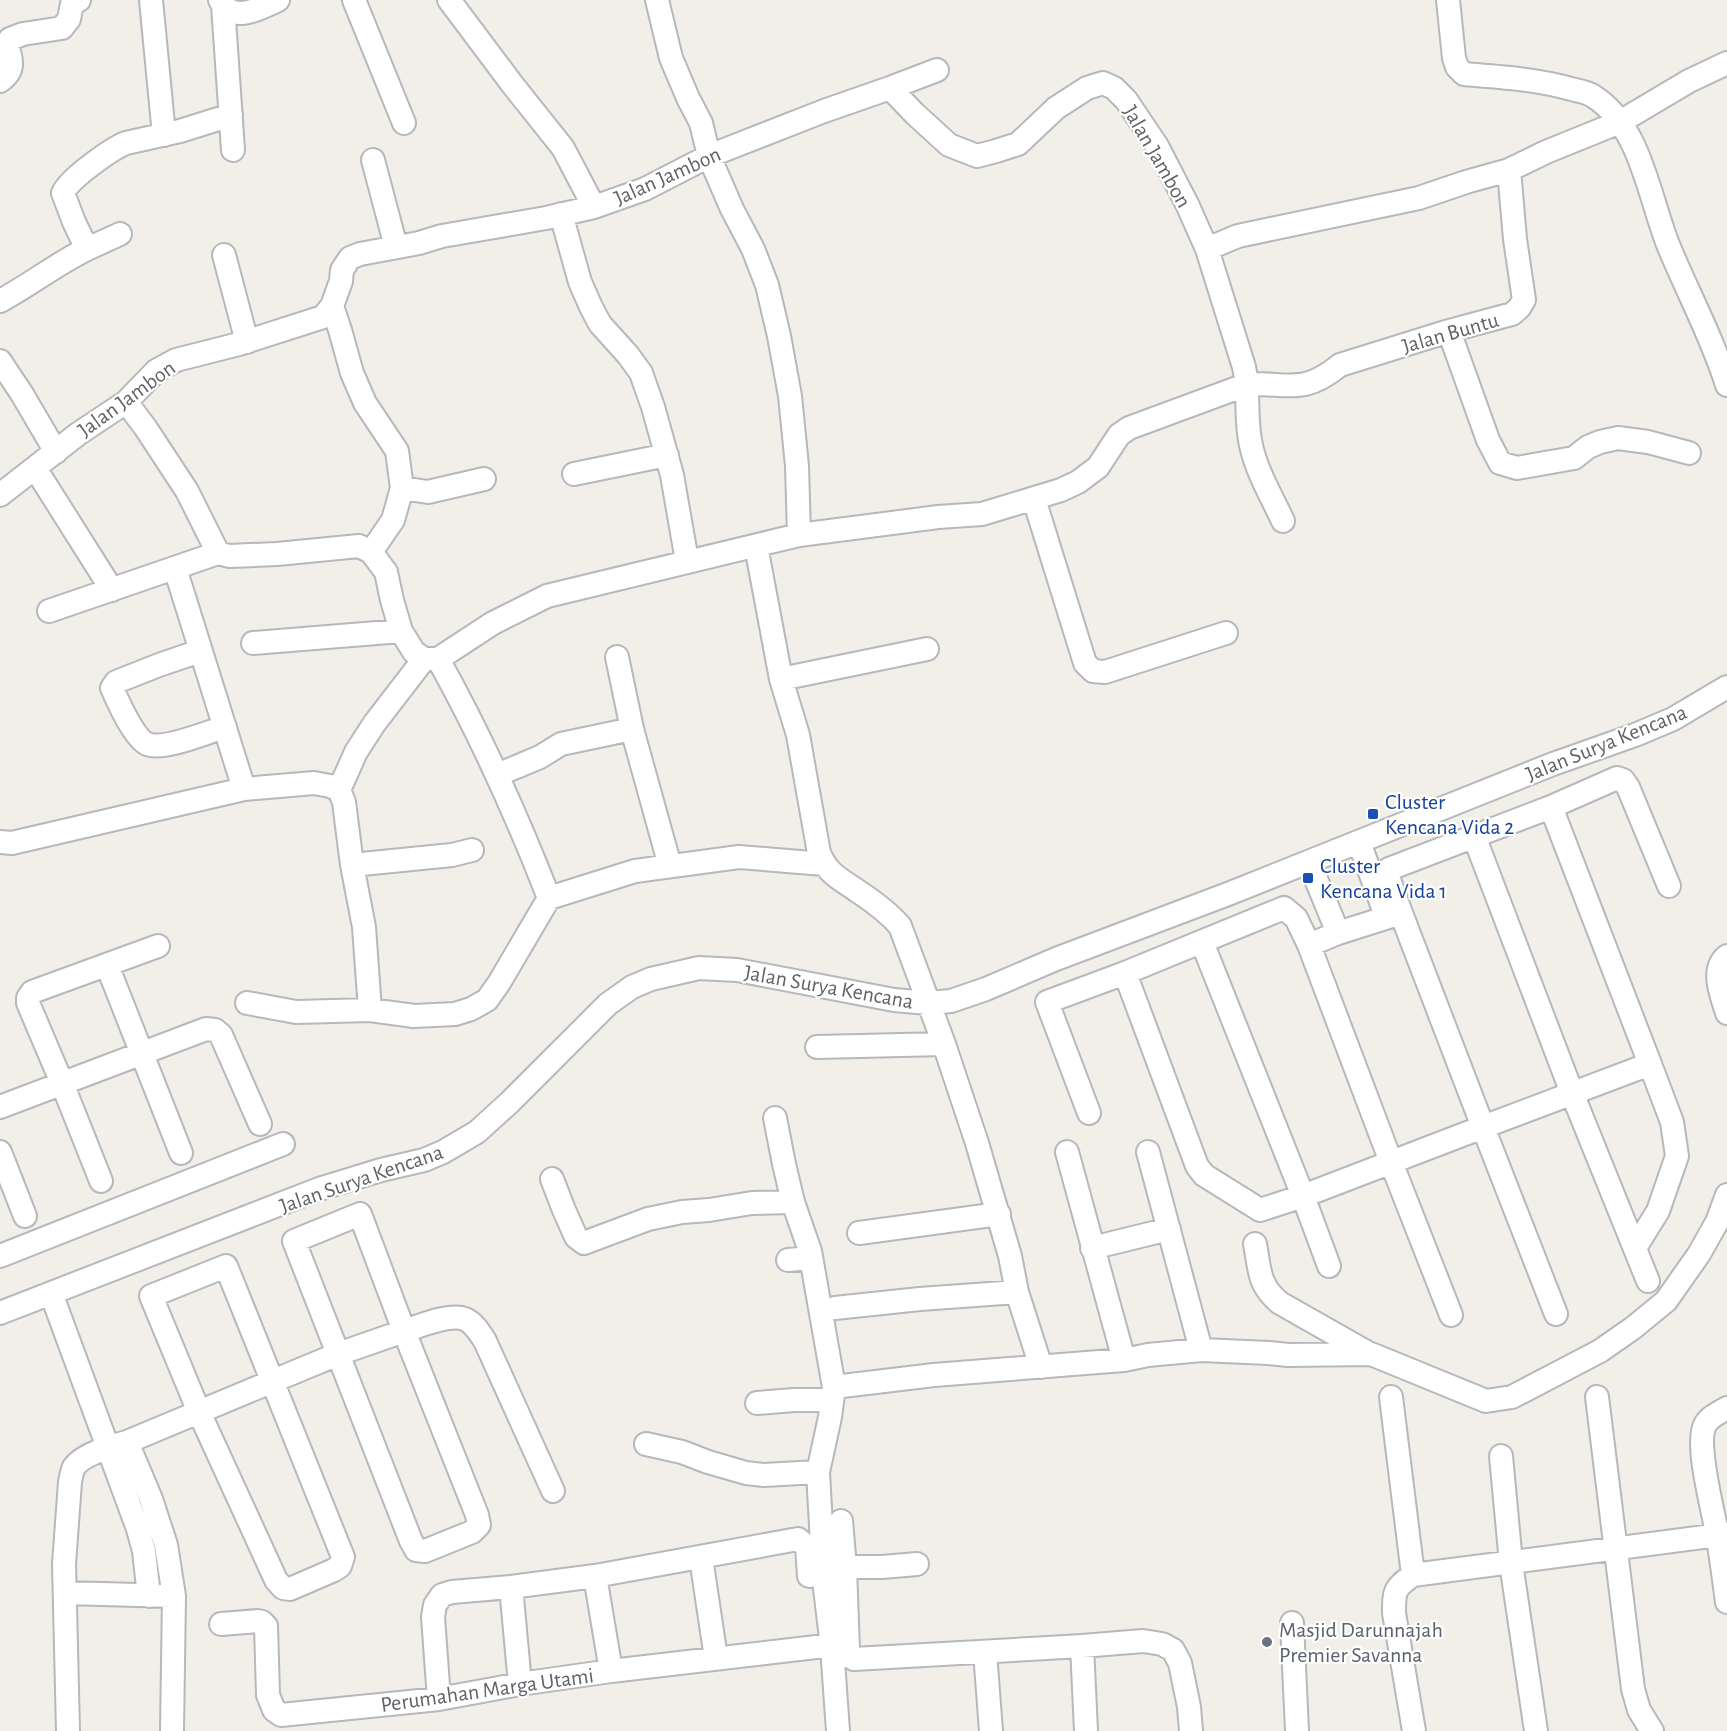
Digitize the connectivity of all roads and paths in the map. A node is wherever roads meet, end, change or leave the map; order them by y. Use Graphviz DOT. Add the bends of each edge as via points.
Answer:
graph roads {
  1 [pos="151,0"];
  2 [pos="278,0"];
  3 [pos="354,0"];
  4 [pos="449,0"];
  5 [pos="657,0"];
  6 [pos="1448,0"];
  7 [pos="73,1"];
  8 [pos="221,3"];
  9 [pos="1727,63"];
  10 [pos="937,70"];
  11 [pos="0,81"];
  12 [pos="890,88"];
  13 [pos="231,115"];
  14 [pos="1620,122"];
  15 [pos="404,123"];
  16 [pos="164,135"];
  17 [pos="233,150"];
  18 [pos="709,156"];
  19 [pos="373,160"];
  20 [pos="1509,170"];
  21 [pos="594,207"];
  22 [pos="561,214"];
  23 [pos="120,234"];
  24 [pos="396,247"];
  25 [pos="87,249"];
  26 [pos="1208,249"];
  27 [pos="224,255"];
  28 [pos="0,301"];
  29 [pos="332,306"];
  30 [pos="1449,331"];
  31 [pos="247,342"];
  32 [pos="0,361"];
  33 [pos="1248,384"];
  34 [pos="1727,385"];
  35 [pos="126,402"];
  36 [pos="56,452"];
  37 [pos="1689,453"];
  38 [pos="667,455"];
  39 [pos="35,468"];
  40 [pos="574,474"];
  41 [pos="484,479"];
  42 [pos="402,488"];
  43 [pos="0,495"];
  44 [pos="1034,499"];
  45 [pos="1282,521"];
  46 [pos="798,535"];
  47 [pos="756,546"];
  48 [pos="371,552"];
  49 [pos="218,553"];
  50 [pos="687,561"];
  51 [pos="175,568"];
  52 [pos="111,590"];
  53 [pos="49,611"];
  54 [pos="401,631"];
  55 [pos="1226,633"];
  56 [pos="253,644"];
  57 [pos="927,648"];
  58 [pos="200,651"];
  59 [pos="617,657"];
  60 [pos="431,659"];
  61 [pos="781,679"];
  62 [pos="1727,687"];
  63 [pos="225,727"];
  64 [pos="633,729"];
  65 [pos="497,775"];
  66 [pos="244,789"];
  67 [pos="339,790"];
  68 [pos="1551,807"];
  69 [pos="1474,836"];
  70 [pos="0,842"];
  71 [pos="1359,842"];
  72 [pos="472,850"];
  73 [pos="1309,862"];
  74 [pos="824,864"];
  75 [pos="352,865"];
  76 [pos="670,866"];
  77 [pos="1669,886"];
  78 [pos="549,898"];
  79 [pos="1394,915"];
  80 [pos="1338,933"];
  81 [pos="1202,942"];
  82 [pos="1309,945"];
  83 [pos="158,946"];
  84 [pos="1727,956"];
  85 [pos="107,965"];
  86 [pos="1125,973"];
  87 [pos="247,1003"];
  88 [pos="928,1003"];
  89 [pos="370,1010"];
  90 [pos="1727,1013"];
  91 [pos="944,1044"];
  92 [pos="818,1047"];
  93 [pos="141,1053"];
  94 [pos="1650,1064"];
  95 [pos="62,1083"];
  96 [pos="1572,1093"];
  97 [pos="0,1107"];
  98 [pos="1089,1113"];
  99 [pos="775,1118"];
  100 [pos="260,1124"];
  101 [pos="1483,1127"];
  102 [pos="283,1144"];
  103 [pos="0,1152"];
  104 [pos="1067,1152"];
  105 [pos="1148,1152"];
  106 [pos="181,1153"];
  107 [pos="1391,1162"];
  108 [pos="552,1179"];
  109 [pos="101,1181"];
  110 [pos="1727,1195"];
  111 [pos="1303,1196"];
  112 [pos="793,1202"];
  113 [pos="999,1214"];
  114 [pos="25,1216"];
  115 [pos="1169,1229"];
  116 [pos="859,1233"];
  117 [pos="1255,1244"];
  118 [pos="1092,1248"];
  119 [pos="1635,1248"];
  120 [pos="0,1256"];
  121 [pos="811,1258"];
  122 [pos="788,1260"];
  123 [pos="1329,1266"];
  124 [pos="1648,1281"];
  125 [pos="1017,1292"];
  126 [pos="51,1293"];
  127 [pos="835,1308"];
  128 [pos="0,1313"];
  129 [pos="1556,1314"];
  130 [pos="1451,1315"];
  131 [pos="404,1331"];
  132 [pos="1201,1350"];
  133 [pos="338,1354"];
  134 [pos="1371,1354"];
  135 [pos="1124,1360"];
  136 [pos="1041,1366"];
  137 [pos="272,1382"];
  138 [pos="833,1393"];
  139 [pos="1390,1397"];
  140 [pos="1597,1397"];
  141 [pos="757,1403"];
  142 [pos="1727,1408"];
  143 [pos="199,1412"];
  144 [pos="646,1444"];
  145 [pos="118,1445"];
  146 [pos="1501,1456"];
  147 [pos="818,1472"];
  148 [pos="553,1491"];
  149 [pos="841,1521"];
  150 [pos="1722,1534"];
  151 [pos="1614,1548"];
  152 [pos="700,1558"];
  153 [pos="917,1563"];
  154 [pos="1512,1563"];
  155 [pos="845,1567"];
  156 [pos="1413,1575"];
  157 [pos="595,1576"];
  158 [pos="511,1587"];
  159 [pos="65,1593"];
  160 [pos="149,1596"];
  161 [pos="174,1596"];
  162 [pos="1727,1602"];
  163 [pos="1292,1623"];
  164 [pos="221,1624"];
  165 [pos="1082,1646"];
  166 [pos="824,1647"];
  167 [pos="985,1652"];
  168 [pos="716,1658"];
  169 [pos="611,1671"];
  170 [pos="520,1684"];
  171 [pos="439,1699"];
  172 [pos="68,1731"];
  173 [pos="172,1731"];
  174 [pos="838,1731"];
  175 [pos="991,1731"];
  176 [pos="1086,1731"];
  177 [pos="1191,1731"];
  178 [pos="1297,1731"];
  179 [pos="1414,1731"];
  180 [pos="1536,1731"];
  181 [pos="1652,1731"];
  1 -- 16 [label="street"];
  2 -- 8 [label="street" via="251,13 233,13"];
  3 -- 15 [label="street"];
  4 -- 21 [label="street" via="563,148"];
  5 -- 18 [label="street" via="671,58 701,123"];
  6 -- 14 [label="street" via="1454,58 1464,74 1559,85 1590,94"];
  7 -- 11 [label="street" via="69,19 62,28 10,39 7,45 11,70"];
  8 -- 13 [label="street"];
  9 -- 14 [label="street"];
  10 -- 12 [label="street"];
  12 -- 18 [label="street, Jalan Jambon"];
  12 -- 26 [label="street, Jalan Jambon" via="949,145 977,156 1018,144 1056,108 1088,88 1102,83 1114,88 1157,146"];
  13 -- 16 [label="street"];
  13 -- 17 [label="street"];
  14 -- 20 [label="street"];
  14 -- 34 [label="street" via="1633,145 1663,233"];
  16 -- 25 [label="street" via="118,146 66,187 63,197"];
  18 -- 21 [label="street, Jalan Jambon" via="645,189"];
  18 -- 46 [label="street" via="767,285 779,336 797,466"];
  19 -- 24 [label="street"];
  20 -- 26 [label="street" via="1419,198 1238,236"];
  20 -- 30 [label="street, Jalan Buntu" via="1524,300 1512,314"];
  21 -- 22 [label="street, Jalan Jambon"];
  22 -- 24 [label="street, Jalan Jambon"];
  22 -- 38 [label="street" via="591,308 642,374"];
  23 -- 25 [label="street"];
  24 -- 29 [label="street, Jalan Jambon" via="350,258 342,270"];
  25 -- 28 [label="street"];
  26 -- 33 [label="street, Jalan Jambon"];
  27 -- 31 [label="street"];
  29 -- 31 [label="street, Jalan Jambon" via="323,317"];
  29 -- 42 [label="street" via="351,374 397,451"];
  30 -- 33 [label="street, Jalan Buntu" via="1340,365 1308,385"];
  30 -- 37 [label="street" via="1500,463 1518,468 1574,458 1600,441 1617,438"];
  31 -- 35 [label="street, Jalan Jambon" via="176,360 156,371"];
  32 -- 36 [label="street"];
  33 -- 44 [label="street" via="1129,428 1119,435 1098,467 1078,482"];
  33 -- 45 [label="street, Jalan Jambon" via="1249,435 1256,463"];
  35 -- 36 [label="street, Jalan Jambon"];
  35 -- 49 [label="street" via="187,491"];
  36 -- 39 [label="street, Jalan Jambon"];
  38 -- 40 [label="street"];
  38 -- 50 [label="street"];
  39 -- 43 [label="street, Jalan Jambon"];
  39 -- 52 [label="street"];
  41 -- 42 [label="street" via="428,492"];
  42 -- 48 [label="street" via="393,520"];
  44 -- 46 [label="street" via="982,514"];
  44 -- 55 [label="street" via="1085,663 1093,671 1105,672"];
  46 -- 47 [label="street"];
  47 -- 50 [label="street"];
  47 -- 61 [label="street"];
  48 -- 49 [label="street" via="359,546 277,554"];
  48 -- 54 [label="street" via="386,572"];
  49 -- 51 [label="street"];
  50 -- 60 [label="street" via="547,596"];
  51 -- 52 [label="street"];
  51 -- 58 [label="street"];
  52 -- 53 [label="street"];
  54 -- 56 [label="street"];
  54 -- 60 [label="street" via="414,652"];
  57 -- 61 [label="street"];
  58 -- 63 [label="street"];
  58 -- 63 [label="street" via="116,682 112,688 137,735 146,743 170,744"];
  59 -- 64 [label="street"];
  60 -- 65 [label="street" via="473,723"];
  60 -- 67 [label="street" via="374,724"];
  61 -- 74 [label="street" via="798,735"];
  62 -- 71 [label="street, Jalan Surya Kencana" via="1673,719"];
  63 -- 66 [label="street"];
  64 -- 65 [label="street" via="561,744"];
  64 -- 76 [label="street"];
  65 -- 78 [label="street"];
  66 -- 67 [label="street" via="314,783"];
  66 -- 70 [label="street" via="12,843"];
  67 -- 75 [label="street"];
  68 -- 69 [label="street"];
  68 -- 77 [label="street" via="1617,778 1623,780"];
  68 -- 94 [label="street"];
  69 -- 79 [label="street" via="1389,869"];
  69 -- 96 [label="street"];
  71 -- 73 [label="street, Jalan Surya Kencana"];
  71 -- 79 [label="street"];
  72 -- 75 [label="street"];
  73 -- 80 [label="street"];
  73 -- 88 [label="street, Jalan Surya Kencana" via="986,989 951,1001"];
  74 -- 76 [label="street" via="739,856"];
  74 -- 88 [label="street" via="900,926"];
  75 -- 89 [label="street" via="364,927"];
  76 -- 78 [label="street" via="635,871"];
  78 -- 89 [label="street" via="487,1000 455,1014 414,1016"];
  79 -- 80 [label="street"];
  79 -- 101 [label="street"];
  80 -- 82 [label="street"];
  81 -- 82 [label="street" via="1284,908 1296,918"];
  81 -- 86 [label="street"];
  81 -- 111 [label="street"];
  82 -- 107 [label="street"];
  83 -- 85 [label="street"];
  84 -- 90 [label="street" via="1718,972 1718,985"];
  85 -- 93 [label="street"];
  85 -- 95 [label="street" via="32,992 28,998"];
  86 -- 98 [label="street" via="1047,1002"];
  86 -- 111 [label="street" via="1197,1166 1204,1175 1260,1210"];
  87 -- 89 [label="street" via="296,1012"];
  88 -- 91 [label="street"];
  88 -- 126 [label="street, Jalan Surya Kencana" via="737,970 699,968 651,979 608,1004 477,1132 443,1152 320,1189"];
  91 -- 92 [label="street"];
  91 -- 113 [label="street"];
  93 -- 95 [label="street"];
  93 -- 100 [label="street" via="206,1029 215,1030 221,1035"];
  93 -- 106 [label="street"];
  94 -- 96 [label="street"];
  94 -- 119 [label="street" via="1672,1122 1677,1156 1658,1211"];
  95 -- 97 [label="street"];
  95 -- 109 [label="street"];
  96 -- 101 [label="street"];
  96 -- 119 [label="street"];
  99 -- 112 [label="street"];
  101 -- 107 [label="street"];
  101 -- 129 [label="street"];
  102 -- 120 [label="street"];
  103 -- 114 [label="street"];
  104 -- 118 [label="street"];
  105 -- 115 [label="street"];
  107 -- 111 [label="street"];
  107 -- 130 [label="street"];
  108 -- 112 [label="street" via="576,1238 584,1243 670,1214"];
  110 -- 134 [label="street" via="1699,1254 1666,1301 1600,1351 1512,1397 1486,1401"];
  111 -- 123 [label="street"];
  112 -- 121 [label="street"];
  113 -- 116 [label="street"];
  113 -- 125 [label="street"];
  115 -- 118 [label="street"];
  115 -- 132 [label="street"];
  117 -- 134 [label="street" via="1262,1283 1269,1294"];
  118 -- 135 [label="street"];
  119 -- 124 [label="street"];
  121 -- 122 [label="street"];
  121 -- 138 [label="street"];
  125 -- 127 [label="street"];
  125 -- 136 [label="street"];
  126 -- 128 [label="street, Jalan Surya Kencana"];
  126 -- 145 [label="street" via="104,1438"];
  131 -- 133 [label="street"];
  131 -- 133 [label="street" via="360,1214 294,1241"];
  131 -- 133 [label="street" via="479,1525 472,1532 425,1551 416,1550 411,1541"];
  131 -- 148 [label="street" via="452,1317 466,1319 477,1329"];
  132 -- 134 [label="street"];
  132 -- 135 [label="street"];
  133 -- 137 [label="street"];
  135 -- 136 [label="street"];
  136 -- 138 [label="street" via="934,1375"];
  137 -- 143 [label="street"];
  137 -- 143 [label="street" via="226,1266 151,1296"];
  137 -- 143 [label="street" via="343,1557 340,1566 317,1578 290,1588 283,1588 276,1580"];
  138 -- 141 [label="street"];
  138 -- 147 [label="street"];
  139 -- 156 [label="street"];
  140 -- 151 [label="street"];
  142 -- 150 [label="street" via="1705,1424 1702,1438"];
  143 -- 145 [label="street"];
  144 -- 147 [label="street" via="746,1473"];
  145 -- 159 [label="street" via="81,1460 73,1468"];
  145 -- 160 [label="street" via="144,1551"];
  145 -- 161 [label="street" via="151,1499 166,1545"];
  146 -- 154 [label="street"];
  147 -- 166 [label="street"];
  149 -- 155 [label="street"];
  150 -- 151 [label="street"];
  150 -- 162 [label="street"];
  151 -- 154 [label="street"];
  151 -- 181 [label="street" via="1633,1689 1639,1710"];
  152 -- 157 [label="street"];
  152 -- 166 [label="street" via="798,1539 807,1547"];
  152 -- 168 [label="street"];
  153 -- 155 [label="street"];
  154 -- 156 [label="street"];
  154 -- 180 [label="street"];
  155 -- 167 [label="street" via="849,1656 855,1659"];
  156 -- 179 [label="street" via="1400,1584 1394,1596 1394,1613"];
  157 -- 158 [label="street"];
  157 -- 169 [label="street"];
  158 -- 170 [label="street"];
  158 -- 171 [label="street" via="452,1592 442,1595 435,1605"];
  159 -- 160 [label="street"];
  159 -- 172 [label="street"];
  160 -- 161 [label="street"];
  161 -- 173 [label="street"];
  163 -- 178 [label="street"];
  164 -- 171 [label="street, Perumahan Marga Utami" via="258,1621 266,1626 268,1695 274,1710 281,1715"];
  165 -- 167 [label="street"];
  165 -- 176 [label="street"];
  165 -- 177 [label="street" via="1143,1641 1173,1650 1190,1707"];
  166 -- 168 [label="street, Perumahan Marga Utami"];
  166 -- 174 [label="street"];
  167 -- 175 [label="street"];
  168 -- 169 [label="street, Perumahan Marga Utami"];
  169 -- 170 [label="street, Perumahan Marga Utami"];
  170 -- 171 [label="street, Perumahan Marga Utami"];
}
